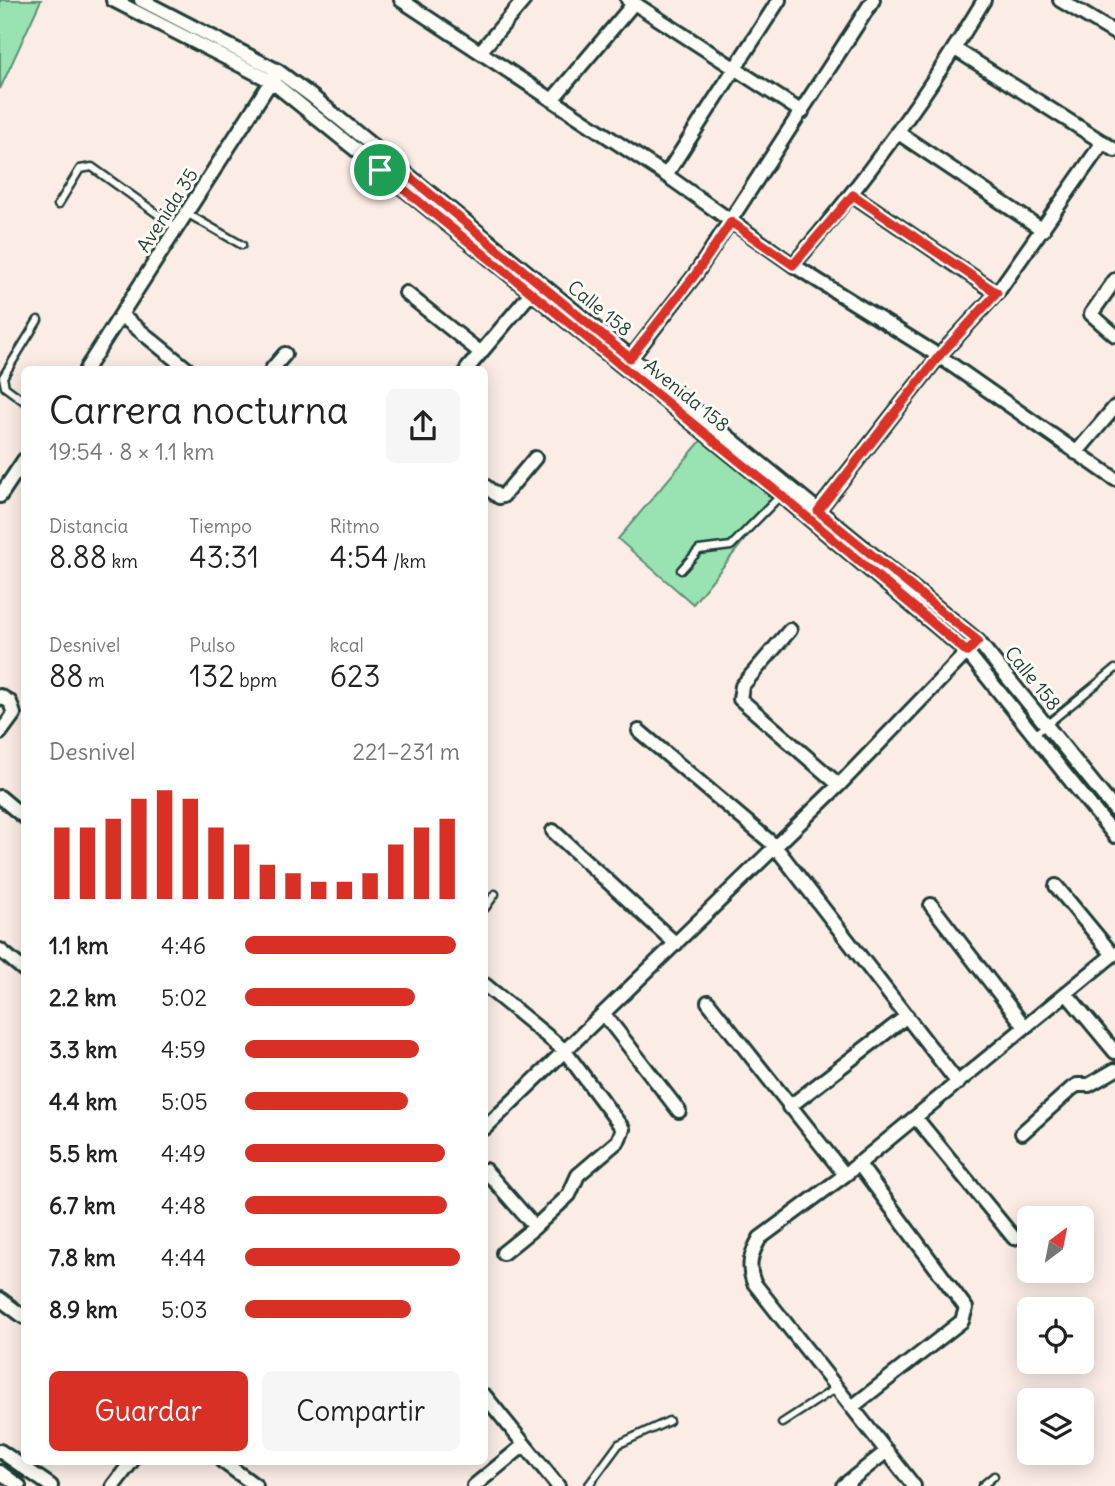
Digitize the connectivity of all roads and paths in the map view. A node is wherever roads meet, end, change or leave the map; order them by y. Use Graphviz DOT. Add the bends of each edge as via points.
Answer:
graph roads {
  1 [pos="113,0"];
  2 [pos="401,0"];
  3 [pos="524,0"];
  4 [pos="873,0"];
  5 [pos="984,0"];
  6 [pos="1060,0"];
  7 [pos="776,1"];
  8 [pos="631,2"];
  9 [pos="136,4"];
  10 [pos="418,4"];
  11 [pos="1115,33"];
  12 [pos="955,49"];
  13 [pos="480,52"];
  14 [pos="736,67"];
  15 [pos="275,76"];
  16 [pos="552,100"];
  17 [pos="802,111"];
  18 [pos="897,132"];
  19 [pos="1103,142"];
  20 [pos="1115,150"];
  21 [pos="666,175"];
  22 [pos="853,195"];
  23 [pos="58,205"];
  24 [pos="188,214"];
  25 [pos="731,222"];
  26 [pos="178,229"];
  27 [pos="1043,230"];
  28 [pos="242,246"];
  29 [pos="793,265"];
  30 [pos="1115,280"];
  31 [pos="535,288"];
  32 [pos="406,293"];
  33 [pos="997,293"];
  34 [pos="122,316"];
  35 [pos="38,320"];
  36 [pos="1115,335"];
  37 [pos="481,353"];
  38 [pos="285,354"];
  39 [pos="939,356"];
  40 [pos="627,363"];
  41 [pos="88,366"];
  42 [pos="183,366"];
  43 [pos="275,366"];
  44 [pos="470,366"];
  45 [pos="21,399"];
  46 [pos="1115,407"];
  47 [pos="1076,453"];
  48 [pos="535,458"];
  49 [pos="21,464"];
  50 [pos="1115,479"];
  51 [pos="488,488"];
  52 [pos="781,495"];
  53 [pos="0,496"];
  54 [pos="814,516"];
  55 [pos="681,570"];
  56 [pos="790,630"];
  57 [pos="978,641"];
  58 [pos="967,652"];
  59 [pos="1115,669"];
  60 [pos="0,696"];
  61 [pos="1046,725"];
  62 [pos="639,732"];
  63 [pos="0,733"];
  64 [pos="1034,735"];
  65 [pos="839,785"];
  66 [pos="0,797"];
  67 [pos="1115,810"];
  68 [pos="21,814"];
  69 [pos="553,831"];
  70 [pos="1115,836"];
  71 [pos="774,845"];
  72 [pos="1056,886"];
  73 [pos="495,894"];
  74 [pos="488,904"];
  75 [pos="931,905"];
  76 [pos="676,944"];
  77 [pos="0,950"];
  78 [pos="1114,954"];
  79 [pos="21,968"];
  80 [pos="488,987"];
  81 [pos="1066,993"];
  82 [pos="708,1002"];
  83 [pos="604,1014"];
  84 [pos="907,1016"];
  85 [pos="1025,1027"];
  86 [pos="564,1050"];
  87 [pos="1115,1052"];
  88 [pos="1115,1070"];
  89 [pos="958,1083"];
  90 [pos="789,1107"];
  91 [pos="679,1111"];
  92 [pos="916,1118"];
  93 [pos="488,1125"];
  94 [pos="1022,1133"];
  95 [pos="858,1163"];
  96 [pos="488,1173"];
  97 [pos="845,1175"];
  98 [pos="535,1227"];
  99 [pos="1014,1238"];
  100 [pos="503,1253"];
  101 [pos="0,1299"];
  102 [pos="21,1315"];
  103 [pos="836,1388"];
  104 [pos="488,1400"];
  105 [pos="852,1407"];
  106 [pos="669,1421"];
  107 [pos="782,1423"];
  108 [pos="524,1445"];
  109 [pos="0,1451"];
  110 [pos="887,1451"];
  111 [pos="129,1465"];
  112 [pos="227,1465"];
  113 [pos="0,1472"];
  114 [pos="994,1476"];
  115 [pos="19,1486"];
  116 [pos="51,1486"];
  117 [pos="113,1486"];
  118 [pos="256,1486"];
  119 [pos="474,1486"];
  120 [pos="558,1486"];
  121 [pos="588,1486"];
  122 [pos="843,1486"];
  123 [pos="914,1486"];
  124 [pos="982,1486"];
  1 -- 9 [label="street, Avenida 158"];
  2 -- 10 [label="street"];
  3 -- 13 [label="street"];
  4 -- 17 [label="street"];
  5 -- 12 [label="street"];
  6 -- 11 [label="street"];
  7 -- 14 [label="street"];
  8 -- 14 [label="street"];
  8 -- 16 [label="street"];
  9 -- 15 [label="street, Avenida 158"];
  10 -- 13 [label="street"];
  12 -- 18 [label="street"];
  12 -- 19 [label="street"];
  13 -- 16 [label="street"];
  14 -- 17 [label="street"];
  14 -- 21 [label="street"];
  15 -- 24 [label="street, Avenida 35"];
  15 -- 31 [label="street, Avenida 158"];
  16 -- 21 [label="street"];
  17 -- 25 [label="street"];
  18 -- 22 [label="street"];
  18 -- 27 [label="street"];
  19 -- 20 [label="street"];
  19 -- 27 [label="street"];
  21 -- 25 [label="street"];
  22 -- 29 [label="street"];
  22 -- 33 [label="street"];
  23 -- 26 [label="lane" via="80,169 92,167"];
  24 -- 26 [label="street, Avenida 35"];
  24 -- 28 [label="lane"];
  25 -- 29 [label="street"];
  25 -- 40 [label="street"];
  26 -- 34 [label="street, Avenida 35"];
  27 -- 33 [label="street"];
  29 -- 39 [label="street"];
  30 -- 36 [label="street" via="1091,314"];
  31 -- 37 [label="street"];
  31 -- 40 [label="street, Avenida 158"];
  32 -- 37 [label="street"];
  33 -- 39 [label="street"];
  34 -- 41 [label="street, Avenida 35"];
  34 -- 42 [label="street"];
  35 -- 45 [label="lane" via="3,377 5,387"];
  37 -- 44 [label="street"];
  38 -- 43 [label="street"];
  39 -- 47 [label="street"];
  39 -- 54 [label="street"];
  40 -- 52 [label="street, Avenida 158"];
  40 -- 54 [label="street, Calle 158"];
  46 -- 47 [label="street"];
  47 -- 50 [label="street"];
  48 -- 51 [label="street" via="503,496"];
  49 -- 53 [label="street"];
  52 -- 54 [label="street, Avenida 158"];
  52 -- 55 [label="lane" via="731,546 699,550"];
  54 -- 57 [label="street, Calle 158"];
  54 -- 58 [label="street, Avenida 158"];
  56 -- 65 [label="street" via="742,686 740,699"];
  57 -- 58 [label="street"];
  57 -- 61 [label="street, Calle 158"];
  58 -- 64 [label="street, Avenida 158"];
  58 -- 65 [label="street"];
  59 -- 61 [label="lane"];
  60 -- 63 [label="street" via="10,702 14,714"];
  61 -- 64 [label="lane"];
  61 -- 67 [label="street, Calle 158"];
  62 -- 71 [label="street"];
  64 -- 70 [label="street, Avenida 158"];
  65 -- 71 [label="street"];
  66 -- 68 [label="street"];
  69 -- 76 [label="street"];
  71 -- 76 [label="street"];
  71 -- 84 [label="street"];
  72 -- 78 [label="street"];
  73 -- 74 [label="lane"];
  75 -- 85 [label="street"];
  76 -- 83 [label="street"];
  77 -- 79 [label="street"];
  78 -- 81 [label="street"];
  80 -- 86 [label="street"];
  81 -- 85 [label="street"];
  81 -- 87 [label="street"];
  82 -- 90 [label="street"];
  83 -- 86 [label="street"];
  83 -- 91 [label="street"];
  84 -- 89 [label="street"];
  84 -- 90 [label="street"];
  85 -- 89 [label="street"];
  86 -- 93 [label="street"];
  86 -- 98 [label="street" via="623,1129 618,1140 578,1175 569,1195"];
  88 -- 94 [label="street" via="1071,1089"];
  89 -- 92 [label="street"];
  90 -- 97 [label="street"];
  92 -- 95 [label="street"];
  92 -- 99 [label="street"];
  95 -- 97 [label="street"];
  95 -- 105 [label="street" via="966,1308 962,1321"];
  96 -- 98 [label="street"];
  97 -- 103 [label="street" via="760,1238 750,1262 754,1283"];
  98 -- 100 [label="street"];
  101 -- 102 [label="street"];
  103 -- 105 [label="street"];
  103 -- 107 [label="lane"];
  104 -- 108 [label="street"];
  105 -- 110 [label="street"];
  106 -- 121 [label="lane" via="619,1444"];
  108 -- 119 [label="street"];
  108 -- 120 [label="street"];
  109 -- 116 [label="street"];
  110 -- 122 [label="street"];
  110 -- 123 [label="street"];
  111 -- 117 [label="street"];
  112 -- 118 [label="street"];
  113 -- 115 [label="street"];
  114 -- 124 [label="lane"];
}
